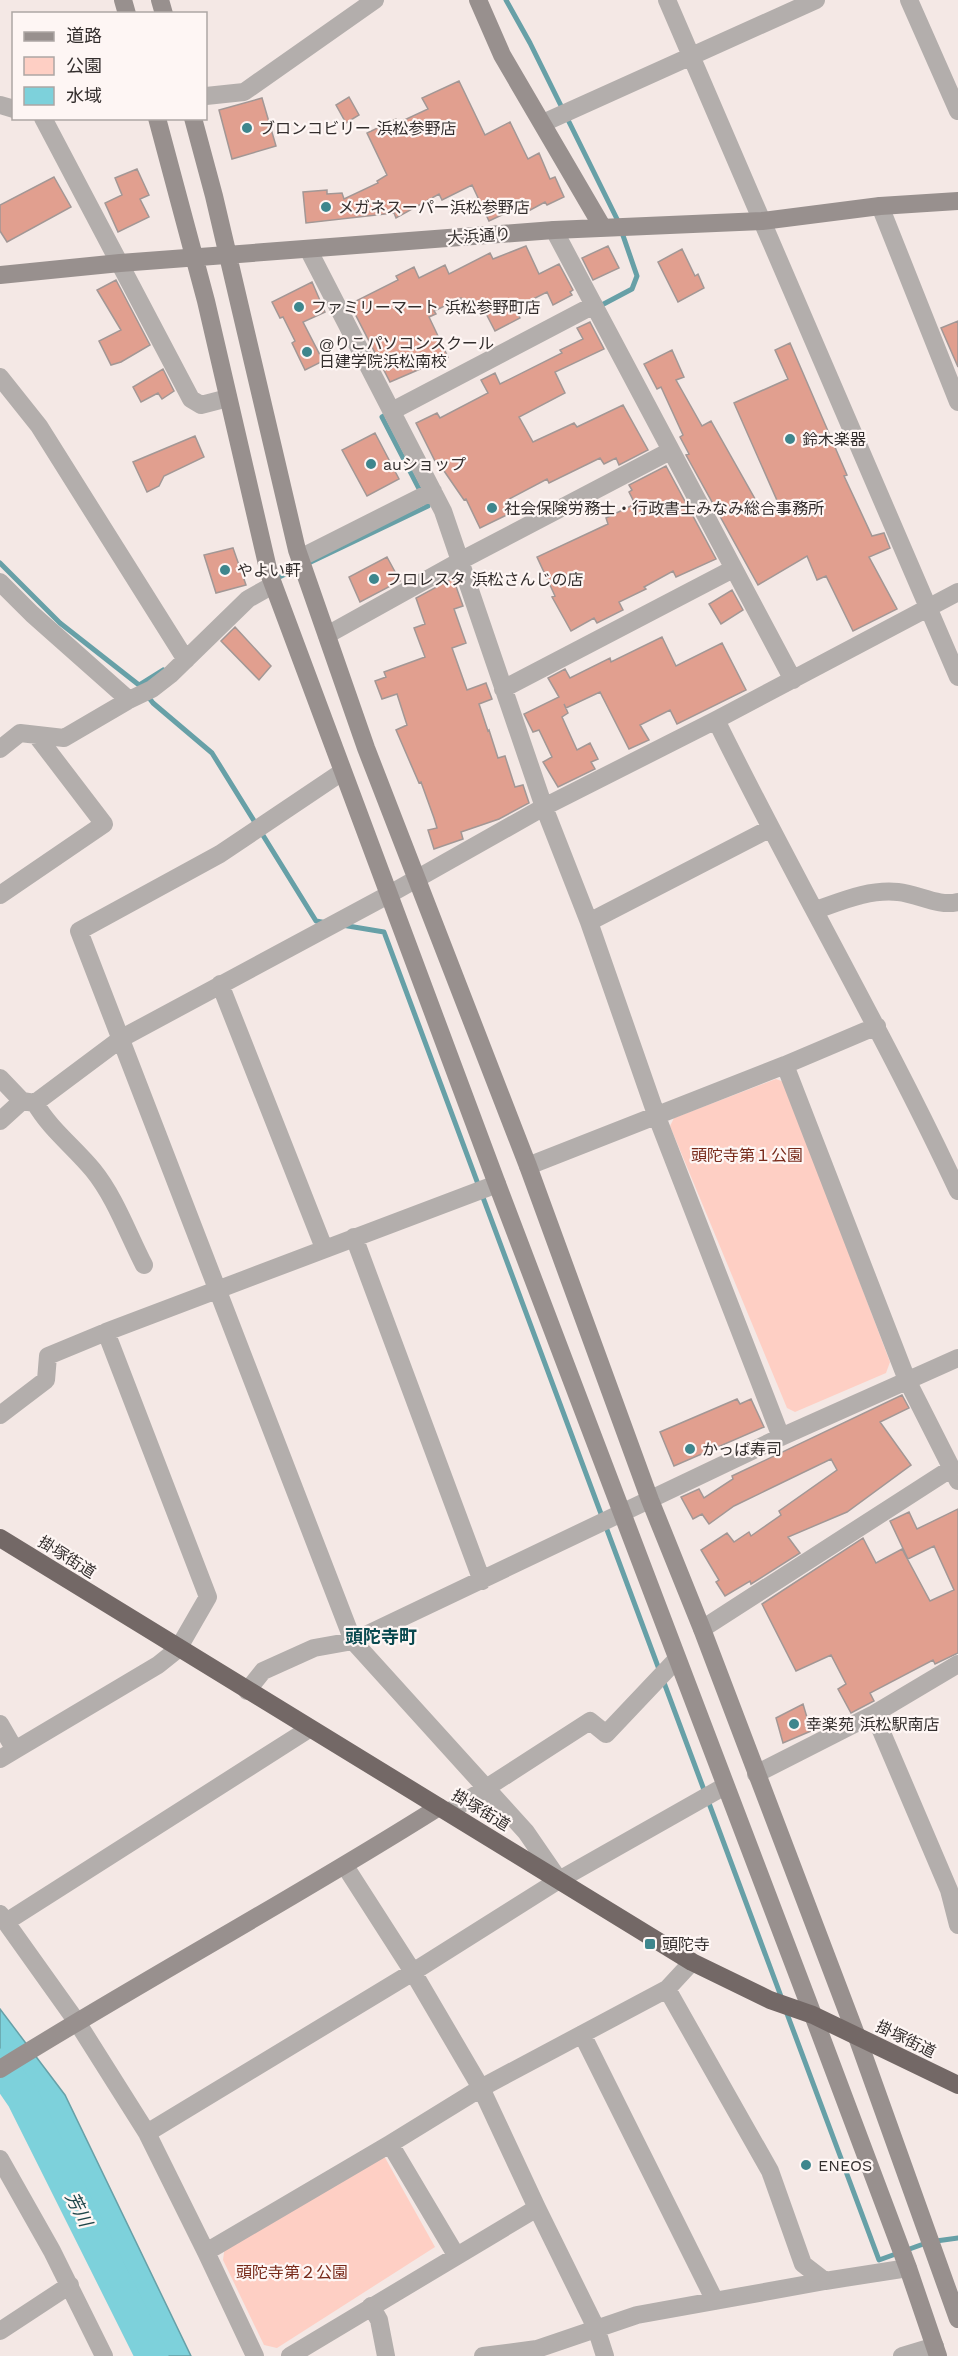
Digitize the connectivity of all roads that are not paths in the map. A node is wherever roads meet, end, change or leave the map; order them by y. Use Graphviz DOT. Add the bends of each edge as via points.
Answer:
graph roads {
  1 [pos="375,0"];
  2 [pos="478,0"];
  3 [pos="668,0"];
  4 [pos="816,0"];
  5 [pos="909,0"];
  6 [pos="692,56"];
  7 [pos="207,96"];
  8 [pos="958,111"];
  9 [pos="44,120"];
  10 [pos="157,120"];
  11 [pos="194,120"];
  12 [pos="543,123"];
  13 [pos="958,201"];
  14 [pos="880,206"];
  15 [pos="762,221"];
  16 [pos="603,228"];
  17 [pos="554,230"];
  18 [pos="308,249"];
  19 [pos="228,255"];
  20 [pos="194,258"];
  21 [pos="120,263"];
  22 [pos="0,275"];
  23 [pos="594,305"];
  24 [pos="0,377"];
  25 [pos="228,398"];
  26 [pos="958,402"];
  27 [pos="392,411"];
  28 [pos="670,451"];
  29 [pos="433,491"];
  30 [pos="300,558"];
  31 [pos="460,561"];
  32 [pos="733,568"];
  33 [pos="0,582"];
  34 [pos="273,585"];
  35 [pos="958,592"];
  36 [pos="929,608"];
  37 [pos="327,635"];
  38 [pos="186,660"];
  39 [pos="958,677"];
  40 [pos="793,680"];
  41 [pos="503,689"];
  42 [pos="129,700"];
  43 [pos="716,720"];
  44 [pos="36,735"];
  45 [pos="0,749"];
  46 [pos="342,772"];
  47 [pos="544,807"];
  48 [pos="769,829"];
  49 [pos="418,878"];
  50 [pos="0,895"];
  51 [pos="388,895"];
  52 [pos="958,902"];
  53 [pos="816,910"];
  54 [pos="589,922"];
  55 [pos="220,984"];
  56 [pos="877,1026"];
  57 [pos="122,1038"];
  58 [pos="785,1065"];
  59 [pos="0,1078"];
  60 [pos="29,1102"];
  61 [pos="657,1117"];
  62 [pos="0,1120"];
  63 [pos="528,1166"];
  64 [pos="497,1184"];
  65 [pos="958,1191"];
  66 [pos="354,1237"];
  67 [pos="324,1248"];
  68 [pos="144,1265"];
  69 [pos="217,1288"];
  70 [pos="106,1332"];
  71 [pos="958,1358"];
  72 [pos="907,1380"];
  73 [pos="0,1415"];
  74 [pos="781,1437"];
  75 [pos="955,1475"];
  76 [pos="650,1500"];
  77 [pos="622,1514"];
  78 [pos="0,1539"];
  79 [pos="482,1581"];
  80 [pos="702,1629"];
  81 [pos="353,1641"];
  82 [pos="177,1649"];
  83 [pos="677,1659"];
  84 [pos="958,1664"];
  85 [pos="247,1691"];
  86 [pos="874,1714"];
  87 [pos="0,1724"];
  88 [pos="309,1729"];
  89 [pos="7,1754"];
  90 [pos="756,1774"];
  91 [pos="724,1786"];
  92 [pos="486,1787"];
  93 [pos="444,1810"];
  94 [pos="345,1866"];
  95 [pos="559,1880"];
  96 [pos="3,1918"];
  97 [pos="958,1925"];
  98 [pos="692,1962"];
  99 [pos="413,1972"];
  100 [pos="667,1989"];
  101 [pos="813,2015"];
  102 [pos="77,2022"];
  103 [pos="582,2034"];
  104 [pos="857,2037"];
  105 [pos="0,2069"];
  106 [pos="958,2085"];
  107 [pos="481,2088"];
  108 [pos="147,2133"];
  109 [pos="390,2144"];
  110 [pos="0,2159"];
  111 [pos="537,2208"];
  112 [pos="206,2252"];
  113 [pos="456,2254"];
  114 [pos="908,2268"];
  115 [pos="825,2281"];
  116 [pos="70,2285"];
  117 [pos="715,2301"];
  118 [pos="371,2306"];
  119 [pos="958,2319"];
  120 [pos="596,2328"];
  121 [pos="0,2331"];
  122 [pos="937,2351"];
  123 [pos="105,2356"];
  124 [pos="255,2356"];
  125 [pos="290,2356"];
  126 [pos="386,2356"];
  127 [pos="483,2356"];
  128 [pos="605,2356"];
  129 [pos="902,2356"];
  1 -- 7 [label="street" via="244,92"];
  2 -- 12 [label="street" via="502,55"];
  3 -- 6 [label="street"];
  4 -- 6 [label="street"];
  5 -- 8 [label="street"];
  6 -- 12 [label="street"];
  6 -- 15 [label="street"];
  9 -- 21 [label="street"];
  10 -- 20 [label="street"];
  11 -- 19 [label="street"];
  12 -- 16 [label="street"];
  13 -- 14 [label="street, 大浜通り"];
  14 -- 15 [label="street, 大浜通り"];
  14 -- 26 [label="street"];
  15 -- 16 [label="street, 大浜通り"];
  15 -- 36 [label="street"];
  16 -- 17 [label="street, 大浜通り"];
  17 -- 18 [label="street, 大浜通り"];
  17 -- 23 [label="street"];
  18 -- 19 [label="street, 大浜通り"];
  18 -- 27 [label="street"];
  19 -- 20 [label="street, 大浜通り"];
  19 -- 30 [label="street"];
  20 -- 21 [label="street, 大浜通り"];
  20 -- 25 [label="street"];
  21 -- 22 [label="street, 大浜通り"];
  21 -- 25 [label="street" via="191,399 201,405"];
  23 -- 27 [label="street"];
  23 -- 28 [label="street"];
  24 -- 38 [label="street" via="39,426"];
  25 -- 34 [label="street"];
  27 -- 29 [label="street"];
  28 -- 31 [label="street"];
  28 -- 32 [label="street"];
  29 -- 30 [label="street"];
  29 -- 31 [label="street"];
  30 -- 37 [label="street"];
  31 -- 37 [label="street"];
  31 -- 41 [label="street"];
  32 -- 40 [label="street"];
  32 -- 41 [label="street"];
  33 -- 42 [label="street"];
  34 -- 38 [label="street" via="248,599"];
  34 -- 46 [label="street"];
  35 -- 36 [label="street"];
  36 -- 39 [label="street"];
  36 -- 40 [label="street"];
  37 -- 49 [label="street" via="366,748"];
  38 -- 42 [label="street" via="152,689"];
  40 -- 43 [label="street"];
  41 -- 47 [label="street"];
  42 -- 44 [label="street" via="64,738"];
  43 -- 47 [label="street"];
  43 -- 48 [label="street"];
  44 -- 45 [label="street" via="20,734"];
  44 -- 50 [label="street" via="104,824"];
  46 -- 51 [label="street"];
  46 -- 57 [label="street" via="220,854 79,931"];
  47 -- 49 [label="street"];
  47 -- 54 [label="street"];
  48 -- 53 [label="street"];
  48 -- 54 [label="street"];
  49 -- 51 [label="street"];
  49 -- 63 [label="street"];
  51 -- 55 [label="street"];
  51 -- 64 [label="street"];
  52 -- 53 [label="street" via="948,905 899,892 867,893"];
  53 -- 56 [label="street"];
  54 -- 61 [label="street"];
  55 -- 57 [label="street"];
  55 -- 67 [label="street"];
  56 -- 58 [label="street"];
  56 -- 65 [label="street"];
  57 -- 60 [label="street"];
  57 -- 69 [label="street"];
  58 -- 61 [label="street"];
  58 -- 72 [label="street"];
  59 -- 60 [label="street"];
  60 -- 62 [label="street"];
  60 -- 68 [label="street" via="94,1171"];
  61 -- 63 [label="street"];
  61 -- 74 [label="street"];
  63 -- 76 [label="street"];
  64 -- 66 [label="street"];
  64 -- 77 [label="street"];
  66 -- 67 [label="street"];
  66 -- 79 [label="street"];
  67 -- 69 [label="street"];
  69 -- 70 [label="street"];
  69 -- 81 [label="street"];
  70 -- 73 [label="street" via="48,1356 46,1380"];
  70 -- 82 [label="street" via="208,1597"];
  71 -- 72 [label="street"];
  72 -- 74 [label="street"];
  72 -- 75 [label="street"];
  74 -- 76 [label="street"];
  75 -- 80 [label="street"];
  76 -- 77 [label="street"];
  76 -- 80 [label="street"];
  77 -- 79 [label="street"];
  77 -- 83 [label="street"];
  78 -- 82 [label="highway, 掛塚街道"];
  79 -- 81 [label="street"];
  80 -- 90 [label="street"];
  81 -- 85 [label="street" via="314,1648 262,1671"];
  81 -- 92 [label="street"];
  82 -- 85 [label="highway, 掛塚街道"];
  82 -- 89 [label="street" via="158,1665"];
  83 -- 91 [label="street"];
  83 -- 92 [label="street" via="606,1734 591,1721"];
  84 -- 86 [label="street"];
  85 -- 88 [label="highway, 掛塚街道"];
  86 -- 90 [label="street"];
  86 -- 97 [label="street" via="950,1890"];
  87 -- 89 [label="street"];
  88 -- 93 [label="highway, 掛塚街道"];
  88 -- 96 [label="street"];
  90 -- 104 [label="street"];
  91 -- 95 [label="street"];
  91 -- 101 [label="street"];
  92 -- 93 [label="street"];
  92 -- 95 [label="street" via="526,1832"];
  93 -- 94 [label="street"];
  93 -- 95 [label="highway, 掛塚街道"];
  94 -- 99 [label="street"];
  94 -- 102 [label="street"];
  95 -- 98 [label="highway, 掛塚街道"];
  95 -- 99 [label="street"];
  96 -- 102 [label="street"];
  98 -- 100 [label="street"];
  98 -- 101 [label="highway, 掛塚街道" via="770,2000"];
  99 -- 107 [label="street"];
  99 -- 108 [label="street"];
  100 -- 103 [label="street"];
  100 -- 115 [label="street" via="770,2171 803,2264"];
  101 -- 104 [label="highway, 掛塚街道"];
  101 -- 114 [label="street"];
  102 -- 105 [label="street"];
  102 -- 108 [label="street"];
  103 -- 107 [label="street"];
  103 -- 117 [label="street"];
  104 -- 106 [label="highway, 掛塚街道"];
  104 -- 119 [label="street"];
  107 -- 109 [label="street"];
  107 -- 111 [label="street"];
  108 -- 112 [label="street"];
  109 -- 112 [label="street"];
  109 -- 113 [label="street"];
  110 -- 116 [label="street"];
  111 -- 113 [label="street"];
  111 -- 120 [label="street"];
  112 -- 124 [label="street"];
  113 -- 118 [label="street"];
  114 -- 115 [label="street"];
  114 -- 122 [label="street"];
  115 -- 117 [label="street"];
  116 -- 121 [label="street"];
  116 -- 123 [label="street"];
  117 -- 120 [label="street" via="637,2315"];
  118 -- 125 [label="street"];
  118 -- 126 [label="street" via="379,2320"];
  120 -- 127 [label="street" via="537,2349"];
  120 -- 128 [label="street"];
  122 -- 129 [label="street"];
}
